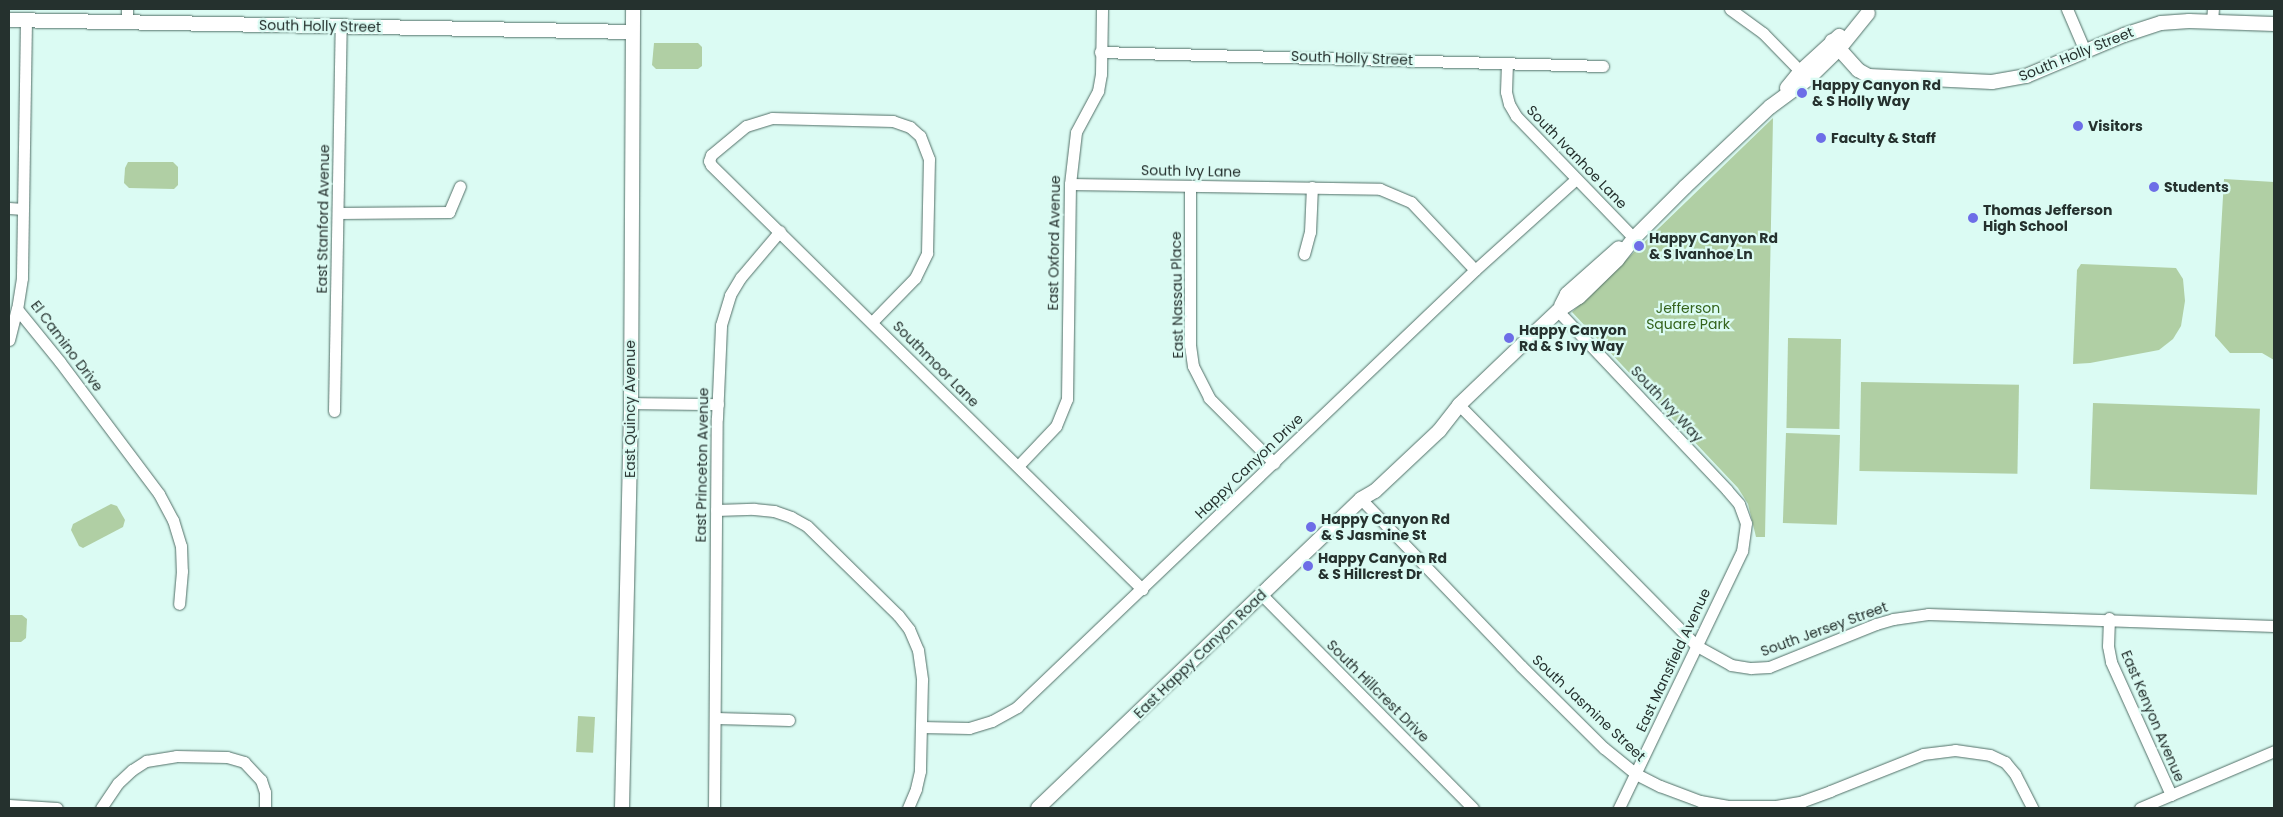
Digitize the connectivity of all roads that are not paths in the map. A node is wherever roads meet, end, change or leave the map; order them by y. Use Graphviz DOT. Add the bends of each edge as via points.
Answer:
graph roads {
  1 [pos="633,9"];
  2 [pos="1102,9"];
  3 [pos="1730,9"];
  4 [pos="2067,9"];
  5 [pos="1871,11"];
  6 [pos="2213,15"];
  7 [pos="127,16"];
  8 [pos="9,20"];
  9 [pos="26,20"];
  10 [pos="2274,24"];
  11 [pos="341,27"];
  12 [pos="632,32"];
  13 [pos="1836,45"];
  14 [pos="2085,51"];
  15 [pos="1100,52"];
  16 [pos="1507,62"];
  17 [pos="1603,66"];
  18 [pos="1804,75"];
  19 [pos="1576,179"];
  20 [pos="1070,184"];
  21 [pos="460,186"];
  22 [pos="1190,186"];
  23 [pos="1312,187"];
  24 [pos="9,208"];
  25 [pos="23,209"];
  26 [pos="338,212"];
  27 [pos="780,231"];
  28 [pos="1634,238"];
  29 [pos="1304,254"];
  30 [pos="1475,270"];
  31 [pos="17,309"];
  32 [pos="1558,311"];
  33 [pos="872,322"];
  34 [pos="9,340"];
  35 [pos="631,403"];
  36 [pos="718,404"];
  37 [pos="1458,405"];
  38 [pos="334,411"];
  39 [pos="1274,463"];
  40 [pos="1018,466"];
  41 [pos="1361,499"];
  42 [pos="716,510"];
  43 [pos="1746,523"];
  44 [pos="1142,589"];
  45 [pos="1262,595"];
  46 [pos="179,604"];
  47 [pos="2109,618"];
  48 [pos="2274,626"];
  49 [pos="1697,646"];
  50 [pos="716,718"];
  51 [pos="789,720"];
  52 [pos="921,727"];
  53 [pos="2274,751"];
  54 [pos="1636,774"];
  55 [pos="2171,795"];
  56 [pos="9,804"];
  57 [pos="58,808"];
  58 [pos="101,808"];
  59 [pos="266,808"];
  60 [pos="622,808"];
  61 [pos="714,808"];
  62 [pos="908,808"];
  63 [pos="1038,808"];
  64 [pos="1473,808"];
  65 [pos="1619,808"];
  66 [pos="2032,808"];
  67 [pos="2140,808"];
  1 -- 12 [label="street, East Quincy Avenue"];
  2 -- 15 [label="street, East Oxford Avenue"];
  3 -- 18 [label="street" via="1756,27"];
  4 -- 14 [label="street"];
  5 -- 13 [label="street, East Happy Canyon Road"];
  6 -- 10 [label="street, South Holly Street"];
  6 -- 14 [label="street, South Holly Street" via="2161,23"];
  7 -- 9 [label="street, South Holly Street"];
  7 -- 11 [label="street, South Holly Street"];
  8 -- 9 [label="street, South Holly Street"];
  9 -- 25 [label="street, El Camino Drive"];
  11 -- 12 [label="street, South Holly Street"];
  11 -- 26 [label="street, East Stanford Avenue"];
  12 -- 35 [label="street, East Quincy Avenue"];
  13 -- 14 [label="street, South Holly Street" via="1858,70 1874,77 1980,82 2026,76"];
  13 -- 18 [label="street, East Happy Canyon Road"];
  15 -- 16 [label="street, South Holly Street"];
  15 -- 20 [label="street, East Oxford Avenue" via="1098,91 1076,132"];
  16 -- 17 [label="street, South Holly Street"];
  16 -- 19 [label="street, South Ivanhoe Lane" via="1506,92 1516,116"];
  18 -- 28 [label="street, East Happy Canyon Road"];
  19 -- 28 [label="street, South Ivanhoe Lane"];
  19 -- 30 [label="street, Happy Canyon Drive"];
  20 -- 22 [label="street, South Ivy Lane"];
  20 -- 40 [label="street, East Oxford Avenue" via="1067,399 1056,426"];
  21 -- 26 [label="street" via="449,212"];
  22 -- 23 [label="street, South Ivy Lane"];
  22 -- 39 [label="street, East Nassau Place" via="1190,345 1193,366 1209,398"];
  23 -- 29 [label="street" via="1310,232"];
  23 -- 30 [label="street, South Ivy Lane" via="1380,190 1411,202"];
  24 -- 25 [label="street"];
  25 -- 31 [label="street, El Camino Drive" via="22,278"];
  26 -- 38 [label="street, East Stanford Avenue"];
  27 -- 33 [label="street, Southmoor Lane"];
  27 -- 33 [label="street, Southmoor Lane" via="709,161 746,126 772,118 893,121 910,127 920,136 929,159 928,253 915,278"];
  27 -- 36 [label="street, East Princeton Avenue" via="741,277 723,314"];
  28 -- 32 [label="street, East Happy Canyon Road" via="1610,254 1568,294"];
  30 -- 39 [label="street, Happy Canyon Drive"];
  31 -- 34 [label="street"];
  31 -- 46 [label="street, El Camino Drive" via="159,494 173,520 181,546"];
  32 -- 37 [label="street, East Happy Canyon Road"];
  32 -- 43 [label="street, South Ivy Way" via="1727,490 1739,504"];
  33 -- 40 [label="street, Southmoor Lane"];
  35 -- 36 [label="street"];
  35 -- 60 [label="street, East Quincy Avenue"];
  36 -- 42 [label="street, East Princeton Avenue"];
  37 -- 41 [label="street, East Happy Canyon Road" via="1433,423 1374,479"];
  37 -- 49 [label="street, South Jersey Street"];
  39 -- 44 [label="street, Happy Canyon Drive"];
  40 -- 44 [label="street, Southmoor Lane"];
  41 -- 45 [label="street, East Happy Canyon Road"];
  41 -- 54 [label="street, South Jasmine Street" via="1521,666 1604,748"];
  42 -- 50 [label="street, East Princeton Avenue"];
  42 -- 52 [label="street" via="754,509 791,516 807,526 898,615 909,629 918,650 922,680"];
  43 -- 49 [label="street, East Mansfield Avenue" via="1742,551"];
  44 -- 52 [label="street, Happy Canyon Drive" via="1005,715 969,728"];
  45 -- 63 [label="street, East Happy Canyon Road"];
  45 -- 64 [label="street, South Hillcrest Drive"];
  47 -- 48 [label="street, South Jersey Street"];
  47 -- 49 [label="street, South Jersey Street" via="1950,614 1893,619 1769,667 1731,665"];
  47 -- 55 [label="street, East Kenyon Avenue" via="2111,662"];
  49 -- 54 [label="street, East Mansfield Avenue"];
  50 -- 51 [label="street"];
  50 -- 61 [label="street, East Princeton Avenue"];
  52 -- 62 [label="street" via="919,778"];
  53 -- 55 [label="street"];
  54 -- 65 [label="street, East Mansfield Avenue"];
  54 -- 66 [label="street, South Jasmine Street" via="1700,801 1727,806 1768,806 1812,798 1923,754 1945,750 1972,751 2005,762 2015,774"];
  55 -- 67 [label="street"];
  56 -- 57 [label="street"];
  58 -- 59 [label="street" via="118,783 132,770 146,761 176,756 227,757 244,762 261,780"];
}
